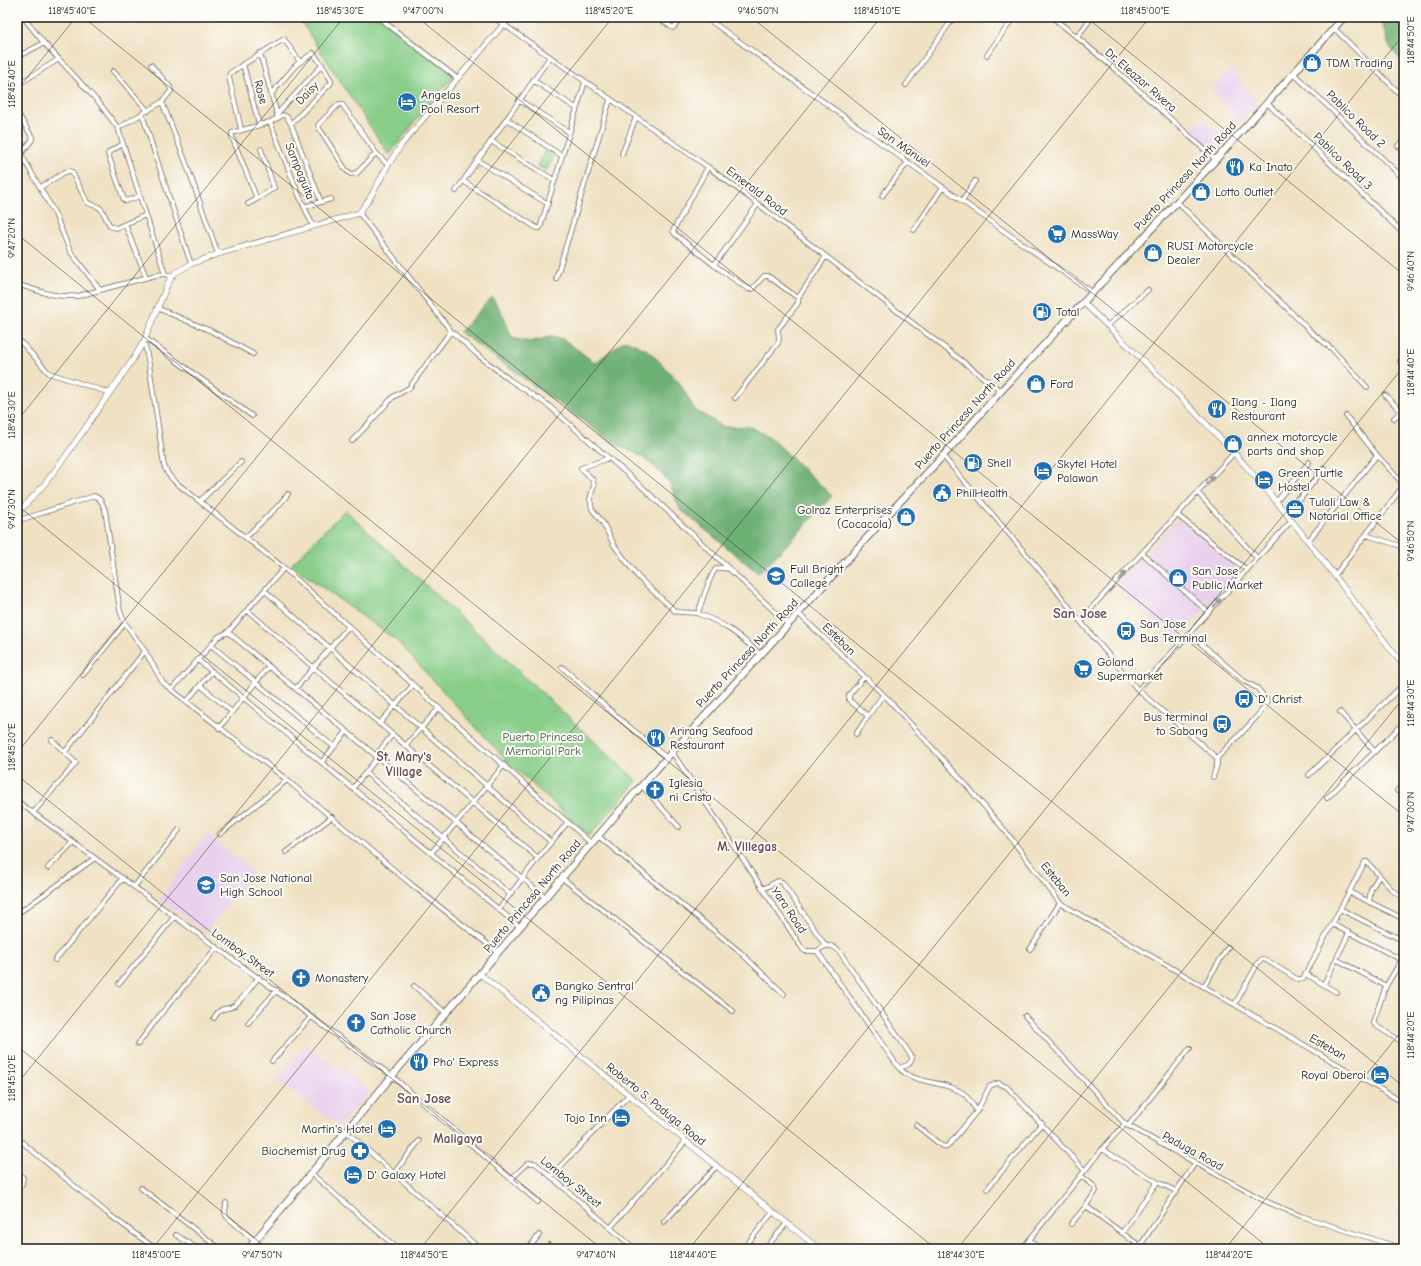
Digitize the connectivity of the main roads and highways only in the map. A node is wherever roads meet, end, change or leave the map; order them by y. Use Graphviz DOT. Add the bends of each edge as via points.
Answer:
graph roads {
  1 [pos="1344,17"];
  2 [pos="248,1249"];
  1 -- 2 [label="main road, Puerto Princesa North Road" via="591,843"];
}
